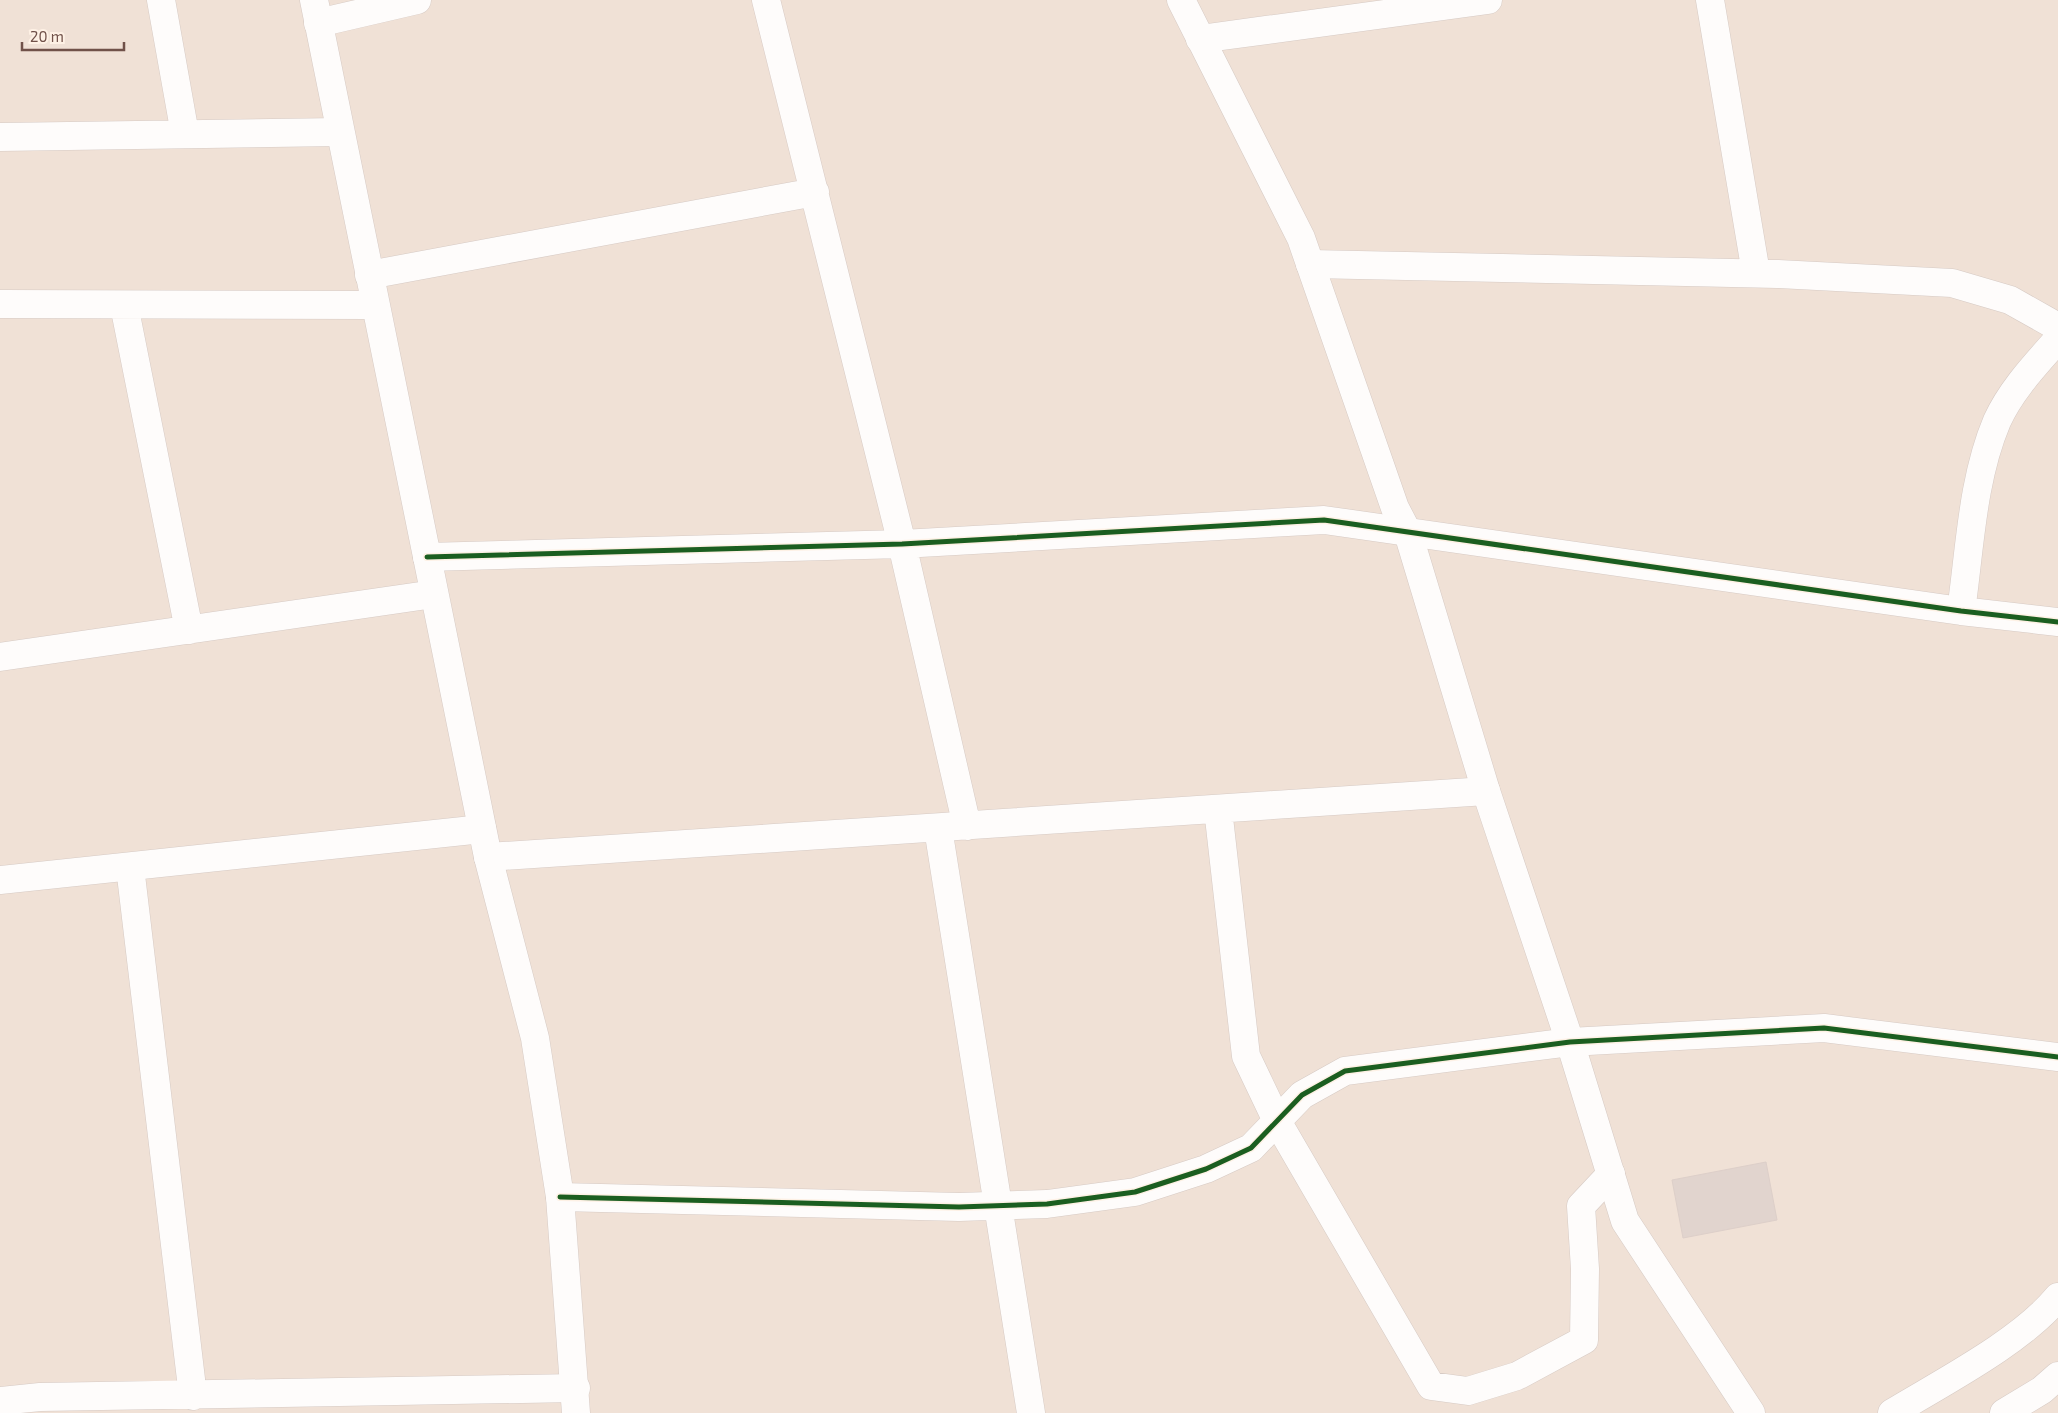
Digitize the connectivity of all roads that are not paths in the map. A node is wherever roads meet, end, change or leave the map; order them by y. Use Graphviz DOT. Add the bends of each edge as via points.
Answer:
graph roads {
  1 [pos="161,0"];
  2 [pos="417,0"];
  3 [pos="766,0"];
  4 [pos="1181,0"];
  5 [pos="1488,0"];
  6 [pos="1710,0"];
  7 [pos="316,11"];
  8 [pos="1200,39"];
  9 [pos="339,132"];
  10 [pos="185,134"];
  11 [pos="0,137"];
  12 [pos="815,192"];
  13 [pos="1310,264"];
  14 [pos="1756,274"];
  15 [pos="369,275"];
  16 [pos="0,304"];
  17 [pos="124,305"];
  18 [pos="375,305"];
  19 [pos="2058,327"];
  20 [pos="2058,339"];
  21 [pos="1408,533"];
  22 [pos="902,544"];
  23 [pos="427,557"];
  24 [pos="434,594"];
  25 [pos="1961,611"];
  26 [pos="2058,622"];
  27 [pos="189,630"];
  28 [pos="0,658"];
  29 [pos="1486,791"];
  30 [pos="1218,810"];
  31 [pos="967,826"];
  32 [pos="938,828"];
  33 [pos="482,829"];
  34 [pos="488,857"];
  35 [pos="130,867"];
  36 [pos="0,880"];
  37 [pos="1570,1042"];
  38 [pos="2058,1057"];
  39 [pos="1277,1121"];
  40 [pos="1611,1174"];
  41 [pos="560,1197"];
  42 [pos="997,1206"];
  43 [pos="2058,1297"];
  44 [pos="2058,1376"];
  45 [pos="193,1396"];
  46 [pos="0,1400"];
  47 [pos="576,1401"];
  48 [pos="287,1404"];
  49 [pos="1031,1413"];
  50 [pos="1751,1413"];
  51 [pos="1892,1413"];
  52 [pos="2004,1413"];
  1 -- 10 [label="street"];
  2 -- 7 [label="street"];
  3 -- 12 [label="street"];
  4 -- 8 [label="street"];
  5 -- 8 [label="street"];
  6 -- 14 [label="street"];
  7 -- 9 [label="street"];
  8 -- 13 [label="street" via="1301,238"];
  9 -- 10 [label="street"];
  9 -- 15 [label="street"];
  10 -- 11 [label="street"];
  12 -- 15 [label="street"];
  12 -- 22 [label="street"];
  13 -- 14 [label="street"];
  13 -- 21 [label="street" via="1395,508"];
  14 -- 19 [label="street" via="1952,283 2010,300"];
  15 -- 18 [label="street"];
  16 -- 17 [label="street"];
  17 -- 18 [label="street"];
  17 -- 27 [label="street"];
  18 -- 23 [label="street"];
  20 -- 25 [label="street" via="2021,383 1998,419 1982,462"];
  21 -- 22 [label="street" via="1324,520"];
  21 -- 25 [label="street"];
  21 -- 29 [label="street"];
  22 -- 23 [label="street"];
  22 -- 31 [label="street"];
  23 -- 24 [label="street"];
  24 -- 27 [label="street"];
  24 -- 33 [label="street"];
  25 -- 26 [label="street"];
  27 -- 28 [label="street"];
  29 -- 30 [label="street"];
  29 -- 37 [label="street"];
  30 -- 31 [label="street"];
  30 -- 39 [label="street" via="1246,1056"];
  31 -- 32 [label="street"];
  32 -- 34 [label="street"];
  32 -- 42 [label="street"];
  33 -- 34 [label="street"];
  33 -- 35 [label="street"];
  34 -- 41 [label="street" via="535,1038"];
  35 -- 36 [label="street"];
  35 -- 45 [label="street"];
  37 -- 38 [label="street" via="1824,1028"];
  37 -- 39 [label="street" via="1345,1071 1302,1095"];
  37 -- 40 [label="street"];
  39 -- 40 [label="street" via="1431,1386 1468,1391 1517,1376 1584,1340 1585,1269 1581,1206"];
  39 -- 42 [label="street" via="1252,1148 1206,1168 1135,1192 1047,1204"];
  40 -- 50 [label="street" via="1625,1221"];
  41 -- 42 [label="street"];
  41 -- 47 [label="street"];
  42 -- 49 [label="street"];
  43 -- 51 [label="street" via="2008,1341"];
  44 -- 52 [label="street"];
  45 -- 46 [label="street"];
  45 -- 48 [label="street"];
  47 -- 48 [label="street"];
}
